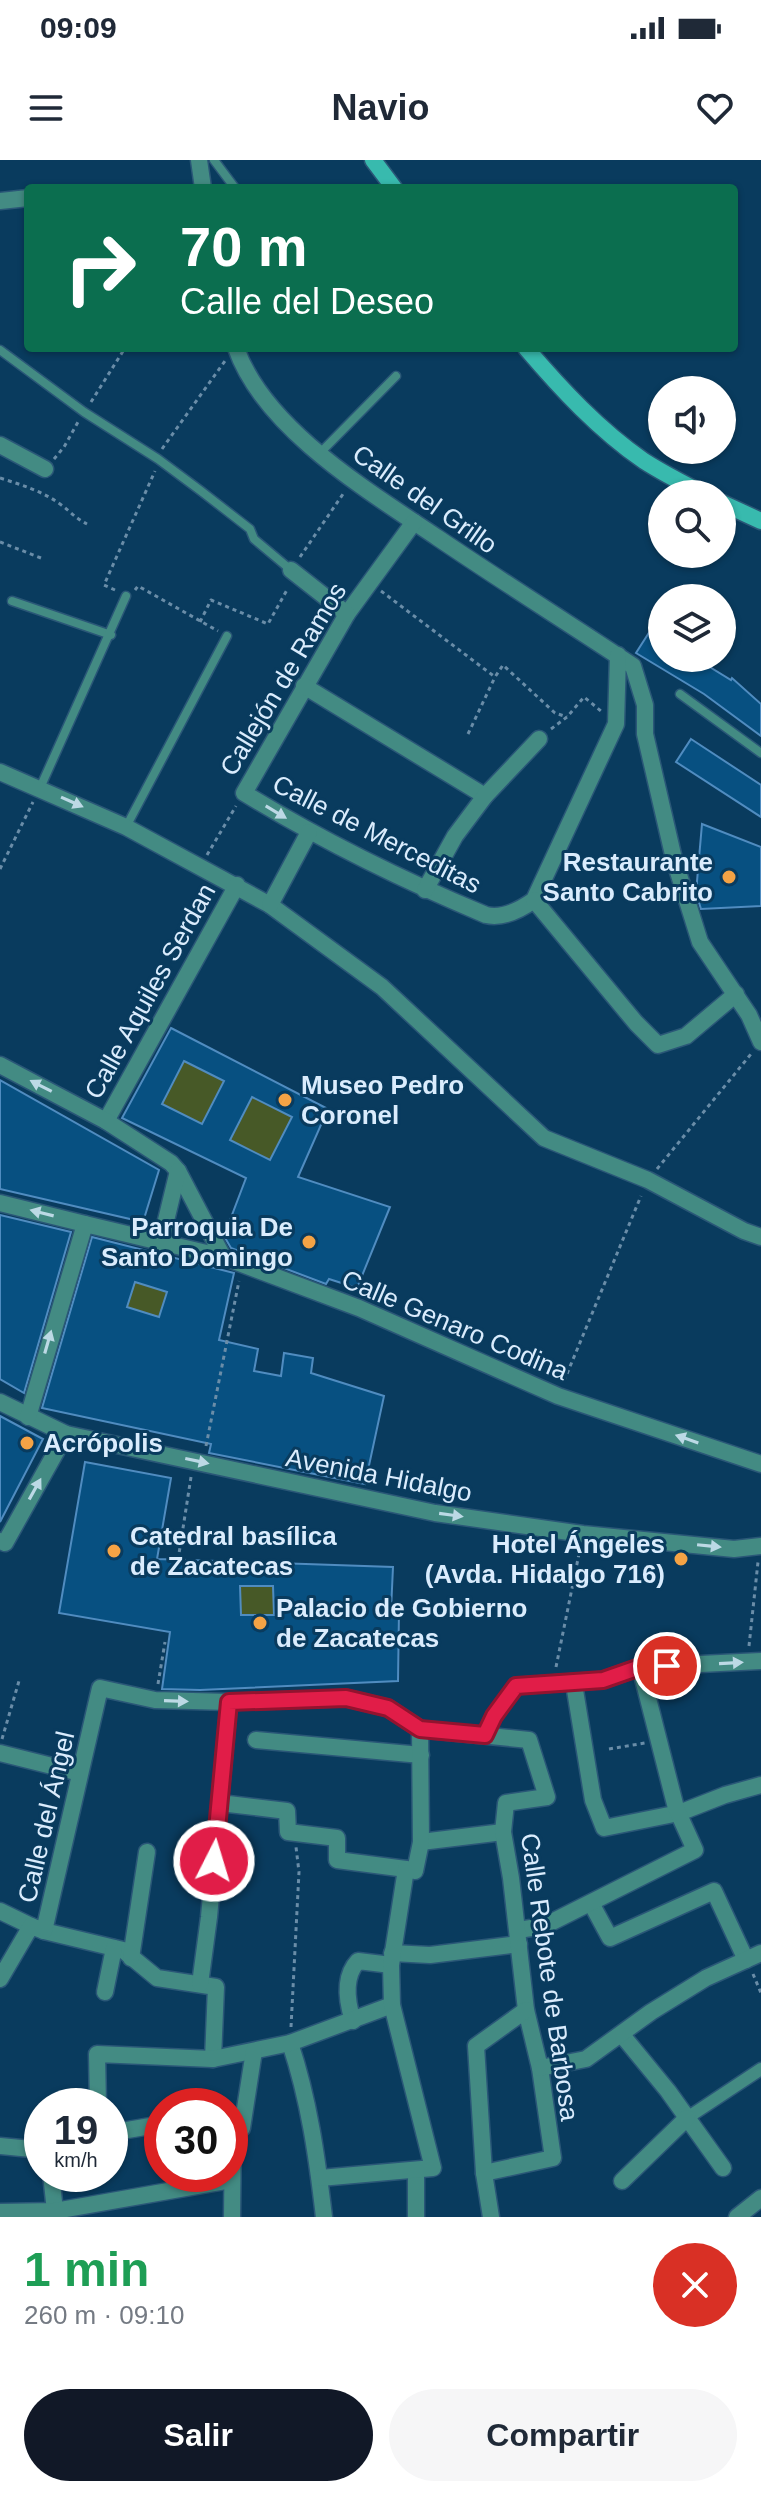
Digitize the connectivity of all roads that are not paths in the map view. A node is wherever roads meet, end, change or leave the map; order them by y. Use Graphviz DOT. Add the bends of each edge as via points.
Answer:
graph roads {
  1 [pos="199,160"];
  2 [pos="214,160"];
  3 [pos="373,160"];
  4 [pos="202,184"];
  5 [pos="232,184"];
  6 [pos="391,184"];
  7 [pos="24,198"];
  8 [pos="0,201"];
  9 [pos="0,350"];
  10 [pos="530,352"];
  11 [pos="231,354"];
  12 [pos="396,376"];
  13 [pos="0,445"];
  14 [pos="319,454"];
  15 [pos="45,469"];
  16 [pos="679,480"];
  17 [pos="736,509"];
  18 [pos="761,521"];
  19 [pos="414,522"];
  20 [pos="293,572"];
  21 [pos="126,596"];
  22 [pos="12,601"];
  23 [pos="347,614"];
  24 [pos="111,635"];
  25 [pos="227,636"];
  26 [pos="618,655"];
  27 [pos="304,686"];
  28 [pos="680,694"];
  29 [pos="539,739"];
  30 [pos="761,753"];
  31 [pos="0,772"];
  32 [pos="40,788"];
  33 [pos="244,793"];
  34 [pos="485,796"];
  35 [pos="126,827"];
  36 [pos="309,832"];
  37 [pos="237,885"];
  38 [pos="425,890"];
  39 [pos="534,900"];
  40 [pos="270,905"];
  41 [pos="736,994"];
  42 [pos="759,1044"];
  43 [pos="0,1065"];
  44 [pos="106,1121"];
  45 [pos="178,1171"];
  46 [pos="0,1203"];
  47 [pos="85,1224"];
  48 [pos="761,1237"];
  49 [pos="161,1241"];
  50 [pos="223,1257"];
  51 [pos="0,1402"];
  52 [pos="28,1417"];
  53 [pos="66,1434"];
  54 [pos="761,1464"];
  55 [pos="2,1542"];
  56 [pos="760,1546"];
  57 [pos="754,1662"];
  58 [pos="640,1667"];
  59 [pos="574,1684"];
  60 [pos="229,1702"];
  61 [pos="420,1729"];
  62 [pos="485,1735"];
  63 [pos="256,1740"];
  64 [pos="0,1753"];
  65 [pos="421,1755"];
  66 [pos="80,1773"];
  67 [pos="761,1785"];
  68 [pos="220,1803"];
  69 [pos="679,1813"];
  70 [pos="503,1832"];
  71 [pos="421,1842"];
  72 [pos="147,1852"];
  73 [pos="406,1869"];
  74 [pos="591,1903"];
  75 [pos="0,1911"];
  76 [pos="38,1928"];
  77 [pos="518,1937"];
  78 [pos="114,1948"];
  79 [pos="754,1956"];
  80 [pos="131,1958"];
  81 [pos="392,1959"];
  82 [pos="0,1979"];
  83 [pos="200,1984"];
  84 [pos="105,1992"];
  85 [pos="392,2005"];
  86 [pos="526,2010"];
  87 [pos="353,2021"];
  88 [pos="622,2035"];
  89 [pos="290,2043"];
  90 [pos="254,2051"];
  91 [pos="213,2059"];
  92 [pos="540,2068"];
  93 [pos="761,2069"];
  94 [pos="98,2088"];
  95 [pos="248,2090"];
  96 [pos="687,2118"];
  97 [pos="0,2146"];
  98 [pos="24,2148"];
  99 [pos="723,2168"];
  100 [pos="424,2169"];
  101 [pos="484,2173"];
  102 [pos="320,2178"];
  103 [pos="622,2181"];
  104 [pos="53,2192"];
  105 [pos="180,2192"];
  106 [pos="231,2192"];
  107 [pos="761,2198"];
  108 [pos="108,2209"];
  109 [pos="55,2211"];
  110 [pos="0,2212"];
  111 [pos="232,2217"];
  112 [pos="324,2217"];
  113 [pos="416,2217"];
  114 [pos="491,2217"];
  115 [pos="738,2217"];
  1 -- 4 [label="street"];
  2 -- 5 [label="lane"];
  3 -- 6 [label="main road"];
  7 -- 8 [label="street"];
  9 -- 20 [label="lane" via="158,459 250,529 254,539"];
  10 -- 16 [label="main road" via="619,442"];
  11 -- 14 [label="street, Calle del Grillo" via="291,429"];
  12 -- 14 [label="lane"];
  13 -- 15 [label="street"];
  14 -- 19 [label="street, Calle del Grillo"];
  17 -- 18 [label="main road"];
  19 -- 23 [label="street, Callejón de Ramos"];
  19 -- 26 [label="street, Calle del Grillo"];
  20 -- 23 [label="street"];
  21 -- 24 [label="lane"];
  22 -- 24 [label="lane"];
  23 -- 27 [label="street, Callejón de Ramos"];
  24 -- 32 [label="lane"];
  25 -- 35 [label="lane"];
  26 -- 39 [label="street" via="616,724"];
  26 -- 41 [label="street" via="639,678 645,734 700,942"];
  27 -- 33 [label="street, Callejón de Ramos"];
  27 -- 34 [label="street"];
  28 -- 30 [label="lane"];
  29 -- 34 [label="street"];
  31 -- 32 [label="street"];
  32 -- 35 [label="street, one-way"];
  33 -- 36 [label="street, Calle de Merceditas, one-way"];
  34 -- 38 [label="street"];
  35 -- 37 [label="street"];
  36 -- 38 [label="street, Calle de Merceditas"];
  36 -- 40 [label="street"];
  37 -- 40 [label="street"];
  37 -- 44 [label="street, Calle Aquiles Serdan"];
  38 -- 39 [label="street, Calle de Merceditas" via="494,917 521,910"];
  39 -- 41 [label="street" via="658,1045 686,1036"];
  40 -- 48 [label="street" via="382,987 544,1138 648,1180"];
  41 -- 42 [label="street"];
  44 -- 43 [label="street, one-way"];
  44 -- 45 [label="street"];
  45 -- 49 [label="street"];
  45 -- 50 [label="street"];
  47 -- 46 [label="street, Calle Genaro Codina, one-way"];
  47 -- 49 [label="street, Calle Genaro Codina"];
  52 -- 47 [label="street, one-way"];
  49 -- 50 [label="street, Calle Genaro Codina"];
  54 -- 50 [label="street, Calle Genaro Codina, one-way" via="558,1396 359,1308"];
  51 -- 52 [label="street, Avenida Hidalgo"];
  52 -- 53 [label="street, Avenida Hidalgo"];
  55 -- 53 [label="street, one-way"];
  53 -- 56 [label="street, Avenida Hidalgo, one-way" via="200,1454 435,1513 583,1534 734,1549"];
  58 -- 57 [label="street, one-way"];
  58 -- 59 [label="street"];
  58 -- 69 [label="street"];
  59 -- 62 [label="street" via="516,1686"];
  59 -- 69 [label="street" via="593,1800 604,1828"];
  60 -- 61 [label="street" via="346,1698 388,1708"];
  66 -- 60 [label="street, Calle del Ángel, one-way" via="100,1688 155,1700"];
  60 -- 68 [label="street"];
  61 -- 62 [label="street"];
  61 -- 65 [label="street"];
  62 -- 70 [label="street, Calle Rebote de Barbosa" via="529,1740 547,1797 506,1803"];
  63 -- 65 [label="street"];
  64 -- 66 [label="street"];
  65 -- 71 [label="street"];
  66 -- 76 [label="street, Calle del Ángel"];
  67 -- 69 [label="street"];
  68 -- 73 [label="street" via="287,1811 291,1831 337,1838 337,1860"];
  68 -- 83 [label="street"];
  69 -- 74 [label="street" via="695,1850"];
  70 -- 71 [label="street"];
  70 -- 77 [label="street, Calle Rebote de Barbosa"];
  71 -- 73 [label="street" via="415,1871"];
  72 -- 80 [label="street"];
  73 -- 81 [label="street"];
  74 -- 77 [label="street"];
  74 -- 79 [label="street" via="610,1938 714,1891"];
  75 -- 76 [label="street"];
  76 -- 78 [label="street"];
  76 -- 82 [label="street, Calle del Ángel"];
  77 -- 81 [label="street"];
  77 -- 86 [label="street, Calle Rebote de Barbosa"];
  78 -- 80 [label="street"];
  78 -- 84 [label="street"];
  79 -- 88 [label="street" via="706,1978"];
  80 -- 83 [label="street" via="157,1978"];
  81 -- 85 [label="street"];
  81 -- 87 [label="street" via="358,1961 352,1967 347,2000"];
  83 -- 91 [label="street" via="216,1987"];
  85 -- 87 [label="street"];
  85 -- 100 [label="street"];
  86 -- 92 [label="street, Calle Rebote de Barbosa"];
  86 -- 101 [label="street" via="476,2046"];
  87 -- 89 [label="street"];
  88 -- 92 [label="street" via="586,2059"];
  88 -- 96 [label="street"];
  89 -- 90 [label="street"];
  89 -- 102 [label="street" via="304,2082"];
  90 -- 91 [label="street"];
  90 -- 95 [label="street"];
  91 -- 94 [label="street" via="97,2054"];
  92 -- 101 [label="street, Calle Rebote de Barbosa" via="553,2158"];
  93 -- 96 [label="street"];
  96 -- 99 [label="street"];
  96 -- 103 [label="street"];
  97 -- 98 [label="street"];
  100 -- 102 [label="street"];
  100 -- 113 [label="street"];
  101 -- 114 [label="street"];
  102 -- 112 [label="street"];
  104 -- 109 [label="street"];
  105 -- 108 [label="street"];
  106 -- 111 [label="street"];
  107 -- 115 [label="street"];
  108 -- 109 [label="street"];
  109 -- 110 [label="street"];
}
